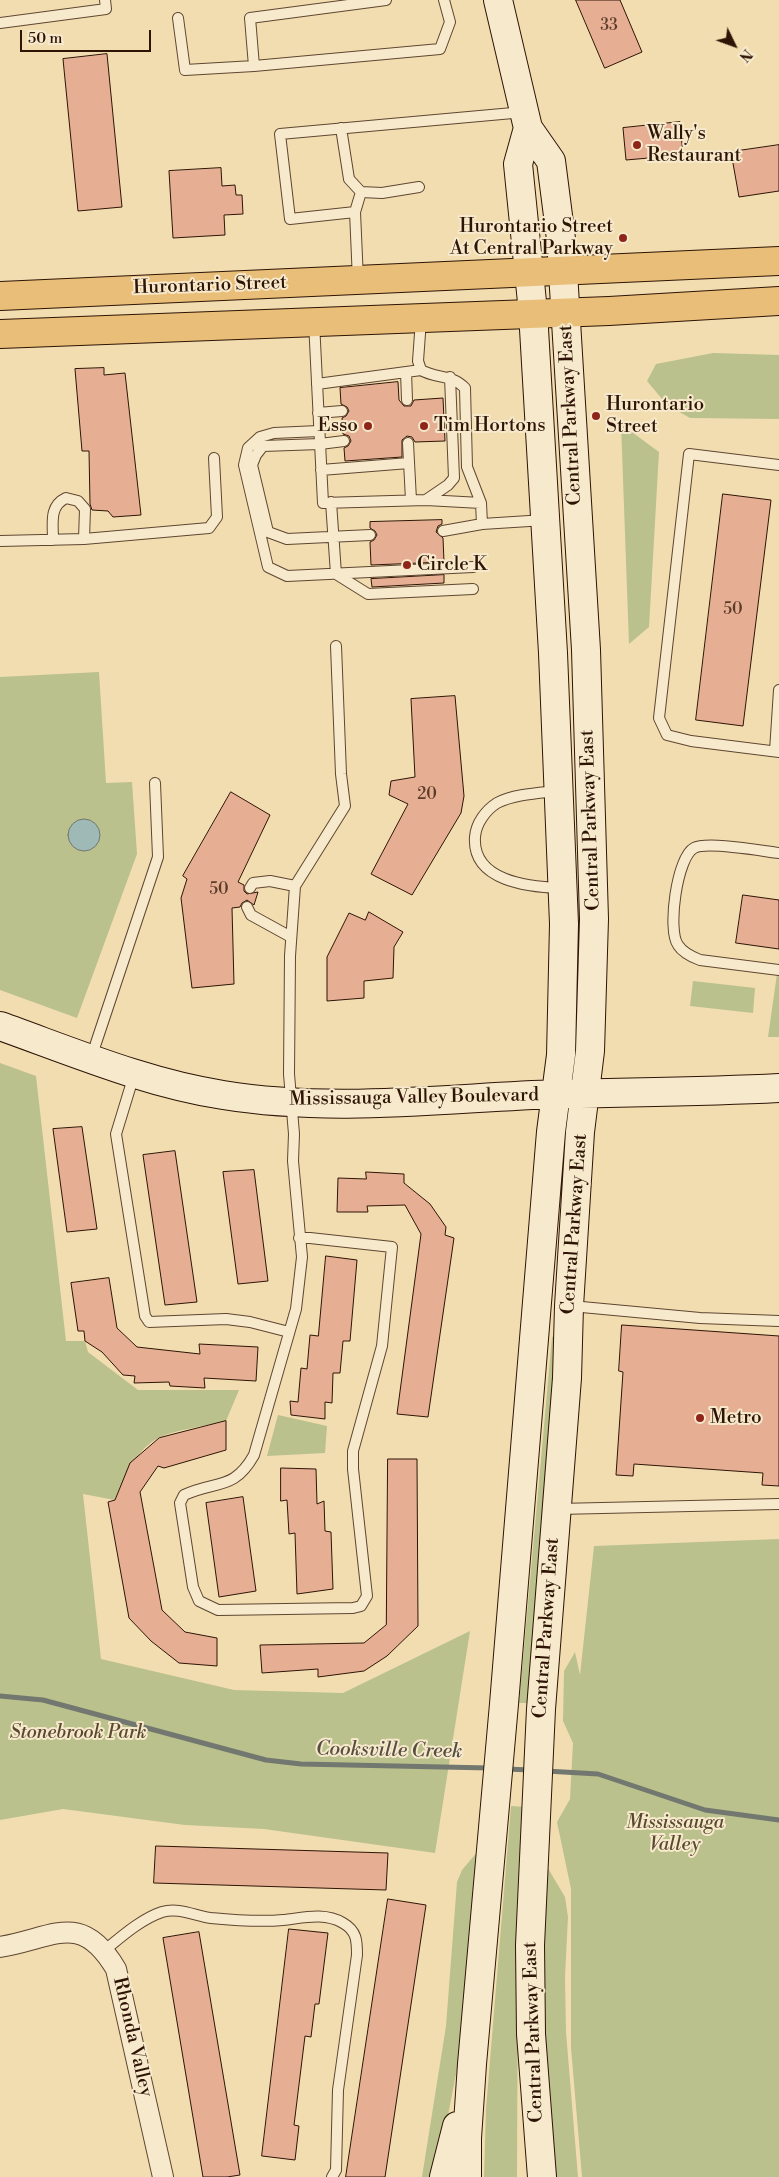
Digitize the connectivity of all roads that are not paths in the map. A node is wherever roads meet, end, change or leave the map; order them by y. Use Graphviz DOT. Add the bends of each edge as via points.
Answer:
graph roads {
  1 [pos="105,0"];
  2 [pos="386,0"];
  3 [pos="444,0"];
  4 [pos="498,0"];
  5 [pos="178,18"];
  6 [pos="0,23"];
  7 [pos="254,66"];
  8 [pos="526,120"];
  9 [pos="341,128"];
  10 [pos="419,188"];
  11 [pos="361,192"];
  12 [pos="355,212"];
  13 [pos="779,261"];
  14 [pos="563,271"];
  15 [pos="530,272"];
  16 [pos="358,280"];
  17 [pos="0,296"];
  18 [pos="779,301"];
  19 [pos="566,311"];
  20 [pos="533,312"];
  21 [pos="421,316"];
  22 [pos="314,321"];
  23 [pos="0,334"];
  24 [pos="421,370"];
  25 [pos="406,372"];
  26 [pos="450,377"];
  27 [pos="317,384"];
  28 [pos="407,400"];
  29 [pos="342,411"];
  30 [pos="318,413"];
  31 [pos="319,431"];
  32 [pos="344,441"];
  33 [pos="408,443"];
  34 [pos="320,444"];
  35 [pos="214,458"];
  36 [pos="409,463"];
  37 [pos="779,465"];
  38 [pos="321,470"];
  39 [pos="411,500"];
  40 [pos="426,500"];
  41 [pos="331,502"];
  42 [pos="481,503"];
  43 [pos="577,518"];
  44 [pos="546,520"];
  45 [pos="482,524"];
  46 [pos="443,531"];
  47 [pos="370,535"];
  48 [pos="334,536"];
  49 [pos="84,539"];
  50 [pos="54,540"];
  51 [pos="0,541"];
  52 [pos="473,567"];
  53 [pos="336,574"];
  54 [pos="472,589"];
  55 [pos="336,646"];
  56 [pos="779,690"];
  57 [pos="777,752"];
  58 [pos="155,783"];
  59 [pos="559,791"];
  60 [pos="779,853"];
  61 [pos="295,886"];
  62 [pos="250,888"];
  63 [pos="562,888"];
  64 [pos="247,907"];
  65 [pos="291,936"];
  66 [pos="779,970"];
  67 [pos="0,1026"];
  68 [pos="90,1059"];
  69 [pos="134,1074"];
  70 [pos="779,1088"];
  71 [pos="556,1094"];
  72 [pos="585,1094"];
  73 [pos="292,1103"];
  74 [pos="299,1238"];
  75 [pos="569,1306"];
  76 [pos="779,1321"];
  77 [pos="289,1332"];
  78 [pos="779,1504"];
  79 [pos="556,1510"];
  80 [pos="0,1947"];
  81 [pos="105,1950"];
  82 [pos="531,2034"];
  83 [pos="472,2064"];
  84 [pos="163,2177"];
  85 [pos="332,2177"];
  86 [pos="444,2177"];
  87 [pos="467,2177"];
  88 [pos="525,2177"];
  89 [pos="542,2177"];
  1 -- 6 [label="lane" via="106,9"];
  2 -- 7 [label="lane" via="250,18"];
  3 -- 7 [label="lane" via="450,22 440,49"];
  4 -- 8 [label="street"];
  5 -- 7 [label="lane" via="185,70"];
  8 -- 9 [label="lane"];
  8 -- 14 [label="street, Central Parkway East" via="551,160"];
  8 -- 15 [label="street, Central Parkway East" via="518,164"];
  9 -- 11 [label="lane" via="349,179"];
  9 -- 12 [label="lane" via="280,134 290,219"];
  10 -- 11 [label="lane"];
  11 -- 12 [label="lane"];
  12 -- 16 [label="lane"];
  13 -- 14 [label="main road, Hurontario Street"];
  14 -- 15 [label="main road, Hurontario Street"];
  14 -- 19 [label="street, Central Parkway East"];
  15 -- 16 [label="main road, Hurontario Street"];
  15 -- 20 [label="street, Central Parkway East"];
  16 -- 17 [label="main road, Hurontario Street"];
  18 -- 19 [label="main road, Hurontario Street"];
  19 -- 20 [label="main road, Hurontario Street"];
  19 -- 43 [label="street, Central Parkway East"];
  20 -- 21 [label="main road, Hurontario Street"];
  20 -- 44 [label="street, Central Parkway East"];
  21 -- 22 [label="main road, Hurontario Street"];
  21 -- 24 [label="lane" via="418,361"];
  22 -- 23 [label="main road, Hurontario Street"];
  22 -- 27 [label="lane"];
  24 -- 25 [label="lane"];
  24 -- 26 [label="lane" via="430,376"];
  25 -- 27 [label="lane"];
  25 -- 28 [label="lane"];
  26 -- 40 [label="lane" via="454,478"];
  26 -- 42 [label="lane" via="465,388 467,467"];
  27 -- 30 [label="lane"];
  29 -- 30 [label="lane"];
  30 -- 31 [label="lane"];
  31 -- 34 [label="lane"];
  31 -- 53 [label="lane" via="260,437 248,448 244,465 268,567 287,576"];
  32 -- 34 [label="lane"];
  33 -- 36 [label="lane"];
  34 -- 38 [label="lane"];
  34 -- 48 [label="lane" via="263,446 252,465 268,532 287,539"];
  35 -- 49 [label="lane" via="217,517 208,528"];
  36 -- 38 [label="lane"];
  36 -- 39 [label="lane"];
  37 -- 57 [label="lane" via="690,454 659,718 667,735"];
  38 -- 41 [label="lane" via="323,502"];
  39 -- 40 [label="lane"];
  39 -- 41 [label="lane"];
  40 -- 42 [label="lane"];
  41 -- 48 [label="lane"];
  42 -- 45 [label="lane"];
  43 -- 44 [label="street"];
  43 -- 72 [label="street, Central Parkway East" via="586,650 594,919 590,1051"];
  44 -- 45 [label="lane"];
  44 -- 59 [label="street, Central Parkway East"];
  45 -- 46 [label="lane"];
  47 -- 48 [label="lane"];
  48 -- 53 [label="lane"];
  49 -- 50 [label="lane"];
  49 -- 50 [label="lane" via="85,509 78,501 66,498 53,508"];
  50 -- 51 [label="lane"];
  52 -- 53 [label="lane"];
  53 -- 54 [label="lane" via="368,594"];
  55 -- 61 [label="lane" via="345,806"];
  56 -- 57 [label="lane"];
  58 -- 68 [label="lane" via="158,856"];
  59 -- 63 [label="street, Central Parkway East"];
  59 -- 63 [label="lane" via="528,794 498,802 486,812 476,830 474,848 480,861 496,875 529,887"];
  60 -- 66 [label="lane" via="708,846 696,847 687,853 680,868 672,928 677,945 700,960"];
  61 -- 62 [label="lane" via="270,881 253,883"];
  61 -- 65 [label="lane"];
  63 -- 71 [label="street, Central Parkway East" via="561,1055"];
  64 -- 65 [label="lane" via="251,915"];
  65 -- 73 [label="lane" via="289,1074"];
  67 -- 68 [label="street, Mississauga Valley Boulevard"];
  68 -- 69 [label="street, Mississauga Valley Boulevard"];
  69 -- 73 [label="street, Mississauga Valley Boulevard" via="223,1095"];
  69 -- 77 [label="lane" via="116,1134 145,1316 149,1322 226,1319"];
  70 -- 72 [label="street, Mississauga Valley Boulevard"];
  71 -- 72 [label="street, Mississauga Valley Boulevard"];
  71 -- 73 [label="street, Mississauga Valley Boulevard"];
  71 -- 83 [label="street, Central Parkway East"];
  72 -- 75 [label="street, Central Parkway East"];
  73 -- 74 [label="lane"];
  74 -- 77 [label="lane" via="302,1258 300,1286"];
  74 -- 77 [label="lane" via="392,1247 382,1346 353,1451 367,1596 361,1606 353,1608 218,1610 199,1601 193,1587 180,1503 184,1495 228,1482 245,1471 254,1455"];
  75 -- 76 [label="lane" via="700,1318"];
  75 -- 79 [label="street, Central Parkway East" via="567,1378"];
  78 -- 79 [label="lane"];
  79 -- 82 [label="street, Central Parkway East" via="536,1810 530,1945"];
  80 -- 81 [label="street, Rhonda Valley" via="76,1931 93,1939"];
  81 -- 84 [label="street, Rhonda Valley" via="116,1969"];
  81 -- 85 [label="lane" via="127,1932 162,1912 178,1911 210,1918 332,1918 352,1930 357,1939 357,1955 338,2090 336,2170"];
  82 -- 88 [label="street"];
  82 -- 89 [label="street, Central Parkway East"];
  83 -- 86 [label="street"];
  83 -- 87 [label="street, Central Parkway East"];
}
